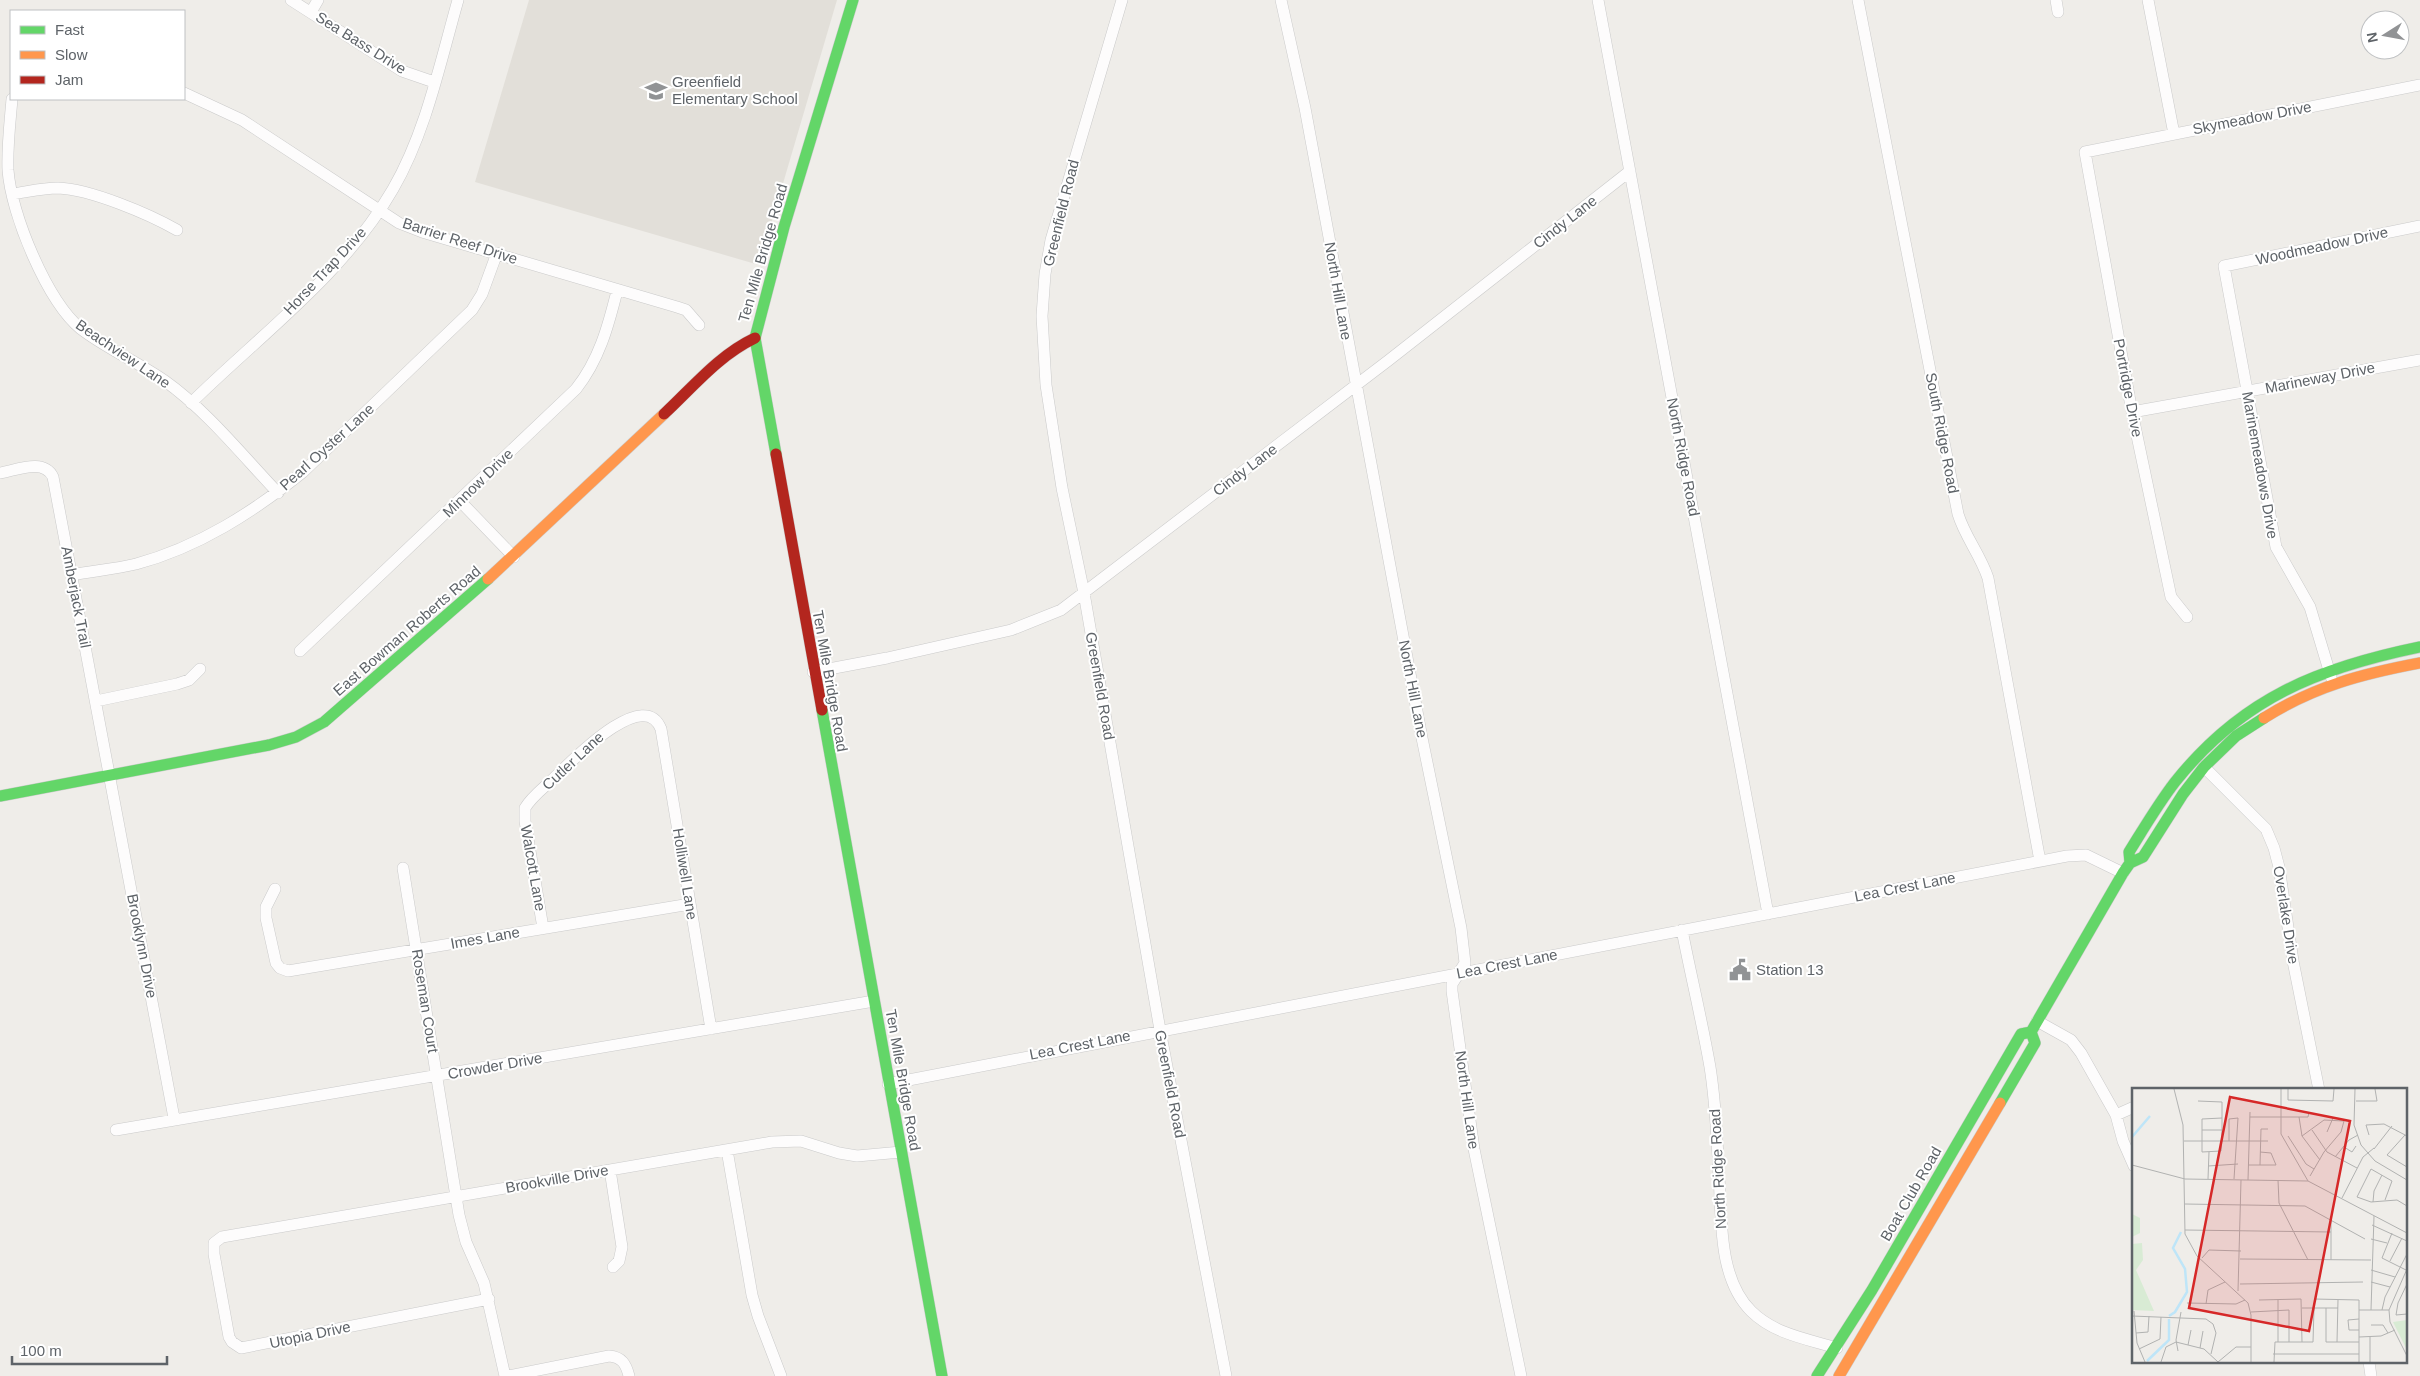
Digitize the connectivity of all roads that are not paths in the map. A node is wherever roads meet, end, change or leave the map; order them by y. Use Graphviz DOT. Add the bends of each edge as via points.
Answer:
graph roads {
  1 [pos="291,0"];
  2 [pos="318,0"];
  3 [pos="458,0"];
  4 [pos="853,0"];
  5 [pos="1122,0"];
  6 [pos="1282,0"];
  7 [pos="1598,0"];
  8 [pos="1858,0"];
  9 [pos="2056,0"];
  10 [pos="2148,0"];
  11 [pos="311,12"];
  12 [pos="2058,12"];
  13 [pos="434,82"];
  14 [pos="2420,85"];
  15 [pos="185,93"];
  16 [pos="12,100"];
  17 [pos="2174,134"];
  18 [pos="2085,152"];
  19 [pos="1630,171"];
  20 [pos="12,194"];
  21 [pos="379,211"];
  22 [pos="2420,226"];
  23 [pos="177,230"];
  24 [pos="497,253"];
  25 [pos="2224,266"];
  26 [pos="618,291"];
  27 [pos="699,325"];
  28 [pos="755,338"];
  29 [pos="2420,360"];
  30 [pos="1355,386"];
  31 [pos="2247,392"];
  32 [pos="191,403"];
  33 [pos="2132,412"];
  34 [pos="0,473"];
  35 [pos="278,493"];
  36 [pos="460,501"];
  37 [pos="514,557"];
  38 [pos="72,575"];
  39 [pos="1084,593"];
  40 [pos="2186,617"];
  41 [pos="2420,647"];
  42 [pos="300,651"];
  43 [pos="2420,663"];
  44 [pos="200,668"];
  45 [pos="2329,670"];
  46 [pos="814,672"];
  47 [pos="2333,683"];
  48 [pos="96,701"];
  49 [pos="655,720"];
  50 [pos="2204,767"];
  51 [pos="109,774"];
  52 [pos="0,796"];
  53 [pos="525,808"];
  54 [pos="2040,861"];
  55 [pos="403,868"];
  56 [pos="2126,868"];
  57 [pos="275,889"];
  58 [pos="690,904"];
  59 [pos="1768,914"];
  60 [pos="543,928"];
  61 [pos="1682,930"];
  62 [pos="416,949"];
  63 [pos="1460,973"];
  64 [pos="874,1001"];
  65 [pos="2037,1020"];
  66 [pos="711,1030"];
  67 [pos="1160,1030"];
  68 [pos="2031,1032"];
  69 [pos="437,1076"];
  70 [pos="888,1084"];
  71 [pos="2319,1088"];
  72 [pos="2132,1108"];
  73 [pos="2116,1115"];
  74 [pos="174,1118"];
  75 [pos="116,1130"];
  76 [pos="727,1150"];
  77 [pos="901,1152"];
  78 [pos="2132,1161"];
  79 [pos="610,1170"];
  80 [pos="456,1197"];
  81 [pos="214,1243"];
  82 [pos="613,1267"];
  83 [pos="489,1299"];
  84 [pos="1837,1348"];
  85 [pos="506,1376"];
  86 [pos="629,1376"];
  87 [pos="781,1376"];
  88 [pos="942,1376"];
  89 [pos="1226,1376"];
  90 [pos="1522,1376"];
  91 [pos="1817,1376"];
  92 [pos="1839,1376"];
  1 -- 11 [label="street, Sea Bass Drive"];
  2 -- 11 [label="street"];
  3 -- 13 [label="street, Horse Trap Drive"];
  4 -- 28 [label="street, Ten Mile Bridge Road" via="784,227"];
  5 -- 39 [label="street, Greenfield Road" via="1051,240 1042,316 1046,385 1062,488"];
  6 -- 30 [label="street, North Hill Lane" via="1305,108"];
  7 -- 19 [label="street, North Ridge Road"];
  8 -- 54 [label="street, South Ridge Road" via="1958,514 1988,578"];
  9 -- 12 [label="street"];
  10 -- 17 [label="street"];
  11 -- 13 [label="street, Sea Bass Drive" via="402,71"];
  13 -- 21 [label="street, Horse Trap Drive" via="416,138 394,187"];
  14 -- 17 [label="street, Skymeadow Drive"];
  15 -- 21 [label="street, Barrier Reef Drive" via="242,120"];
  16 -- 20 [label="street, Beachview Lane" via="8,172"];
  17 -- 18 [label="street, Skymeadow Drive"];
  18 -- 33 [label="street, Portridge Drive"];
  19 -- 30 [label="street, Cindy Lane"];
  19 -- 59 [label="street, North Ridge Road"];
  20 -- 23 [label="street" via="44,189 77,190 158,219"];
  20 -- 32 [label="street, Beachview Lane" via="17,217 38,266 65,312 81,328 165,381"];
  21 -- 24 [label="street, Barrier Reef Drive" via="422,232"];
  21 -- 32 [label="street, Horse Trap Drive" via="329,272"];
  22 -- 25 [label="street, Woodmeadow Drive"];
  24 -- 26 [label="street, Barrier Reef Drive"];
  24 -- 35 [label="street, Pearl Oyster Lane" via="482,294 453,330"];
  25 -- 31 [label="street, Marinemeadows Drive"];
  26 -- 27 [label="street, Barrier Reef Drive" via="686,310"];
  26 -- 36 [label="street, Minnow Drive" via="603,343 586,377"];
  28 -- 37 [label="street, East Bowman Roberts Road" via="725,356"];
  28 -- 46 [label="street, Ten Mile Bridge Road"];
  29 -- 31 [label="street, Marineway Drive"];
  30 -- 39 [label="street, Cindy Lane"];
  30 -- 63 [label="street, North Hill Lane" via="1461,928 1465,963"];
  31 -- 33 [label="street, Marineway Drive"];
  31 -- 45 [label="street, Marinemeadows Drive" via="2276,548 2310,607"];
  32 -- 35 [label="street, Beachview Lane"];
  33 -- 40 [label="street, Portridge Drive" via="2171,597"];
  34 -- 38 [label="street, Amberjack Trail" via="38,466 51,473"];
  35 -- 38 [label="street, Pearl Oyster Lane" via="217,533 169,553 135,564"];
  36 -- 37 [label="street"];
  36 -- 42 [label="street, Minnow Drive"];
  37 -- 51 [label="street, East Bowman Roberts Road" via="324,722 296,737 269,745"];
  38 -- 48 [label="street, Amberjack Trail"];
  39 -- 46 [label="street, Cindy Lane" via="1061,610 1010,630"];
  39 -- 67 [label="street, Greenfield Road"];
  41 -- 45 [label="street, Boat Club Road" via="2357,660"];
  43 -- 47 [label="street, Boat Club Road"];
  44 -- 48 [label="street" via="194,676 177,684"];
  45 -- 47 [label="street, Marinemeadows Drive"];
  45 -- 56 [label="street, Boat Club Road" via="2286,688 2254,709 2196,758 2175,781 2129,852"];
  46 -- 64 [label="street, Ten Mile Bridge Road"];
  47 -- 50 [label="street, Boat Club Road" via="2297,699 2236,736"];
  48 -- 51 [label="street, Amberjack Trail"];
  49 -- 53 [label="street, Cutler Lane" via="643,717 614,725"];
  49 -- 58 [label="street, Holliwell Lane" via="661,729"];
  50 -- 56 [label="street, Boat Club Road" via="2168,815 2143,857"];
  50 -- 71 [label="street, Overlake Drive" via="2266,828 2274,848"];
  51 -- 52 [label="street, East Bowman Roberts Road"];
  51 -- 74 [label="street, Brooklynn Drive"];
  53 -- 60 [label="street, Walcott Lane"];
  54 -- 56 [label="street, Lea Crest Lane" via="2086,855"];
  54 -- 59 [label="street, Lea Crest Lane"];
  55 -- 62 [label="street, Roseman Court"];
  56 -- 65 [label="street, Boat Club Road"];
  57 -- 62 [label="street, Imes Lane" via="266,907 266,918 272,954 284,970"];
  58 -- 60 [label="street, Imes Lane"];
  58 -- 66 [label="street, Holliwell Lane"];
  59 -- 61 [label="street, Lea Crest Lane"];
  60 -- 62 [label="street, Imes Lane"];
  61 -- 63 [label="street, Lea Crest Lane"];
  61 -- 84 [label="street, North Ridge Road" via="1710,1067 1720,1223 1733,1282 1751,1311 1785,1334"];
  62 -- 69 [label="street, Roseman Court"];
  63 -- 67 [label="street, Lea Crest Lane"];
  63 -- 90 [label="street, North Hill Lane" via="1452,984 1452,991 1474,1149"];
  64 -- 66 [label="street, Crowder Drive"];
  64 -- 70 [label="street, Ten Mile Bridge Road"];
  65 -- 68 [label="street, Boat Club Road"];
  65 -- 73 [label="street" via="2071,1040"];
  66 -- 69 [label="street, Crowder Drive"];
  67 -- 70 [label="street, Lea Crest Lane"];
  67 -- 89 [label="street, Greenfield Road"];
  68 -- 84 [label="street, Boat Club Road" via="2021,1034"];
  68 -- 92 [label="street, Boat Club Road" via="2035,1043"];
  69 -- 74 [label="street, Crowder Drive"];
  69 -- 80 [label="street, Roseman Court"];
  70 -- 77 [label="street, Ten Mile Bridge Road"];
  72 -- 73 [label="street"];
  73 -- 78 [label="street"];
  74 -- 75 [label="street, Crowder Drive"];
  76 -- 77 [label="street, Brookville Drive" via="788,1140 857,1156"];
  76 -- 79 [label="street, Brookville Drive"];
  76 -- 87 [label="street" via="752,1295"];
  77 -- 88 [label="street, Ten Mile Bridge Road"];
  79 -- 80 [label="street, Brookville Drive"];
  79 -- 82 [label="street" via="622,1247 619,1261"];
  80 -- 81 [label="street, Brookville Drive" via="222,1237"];
  80 -- 83 [label="street, Roseman Court" via="464,1235"];
  81 -- 83 [label="street, Utopia Drive" via="229,1337 241,1348"];
  83 -- 85 [label="street, Roseman Court"];
  84 -- 91 [label="street, Boat Club Road"];
  85 -- 86 [label="street" via="609,1356 620,1358"];
}
